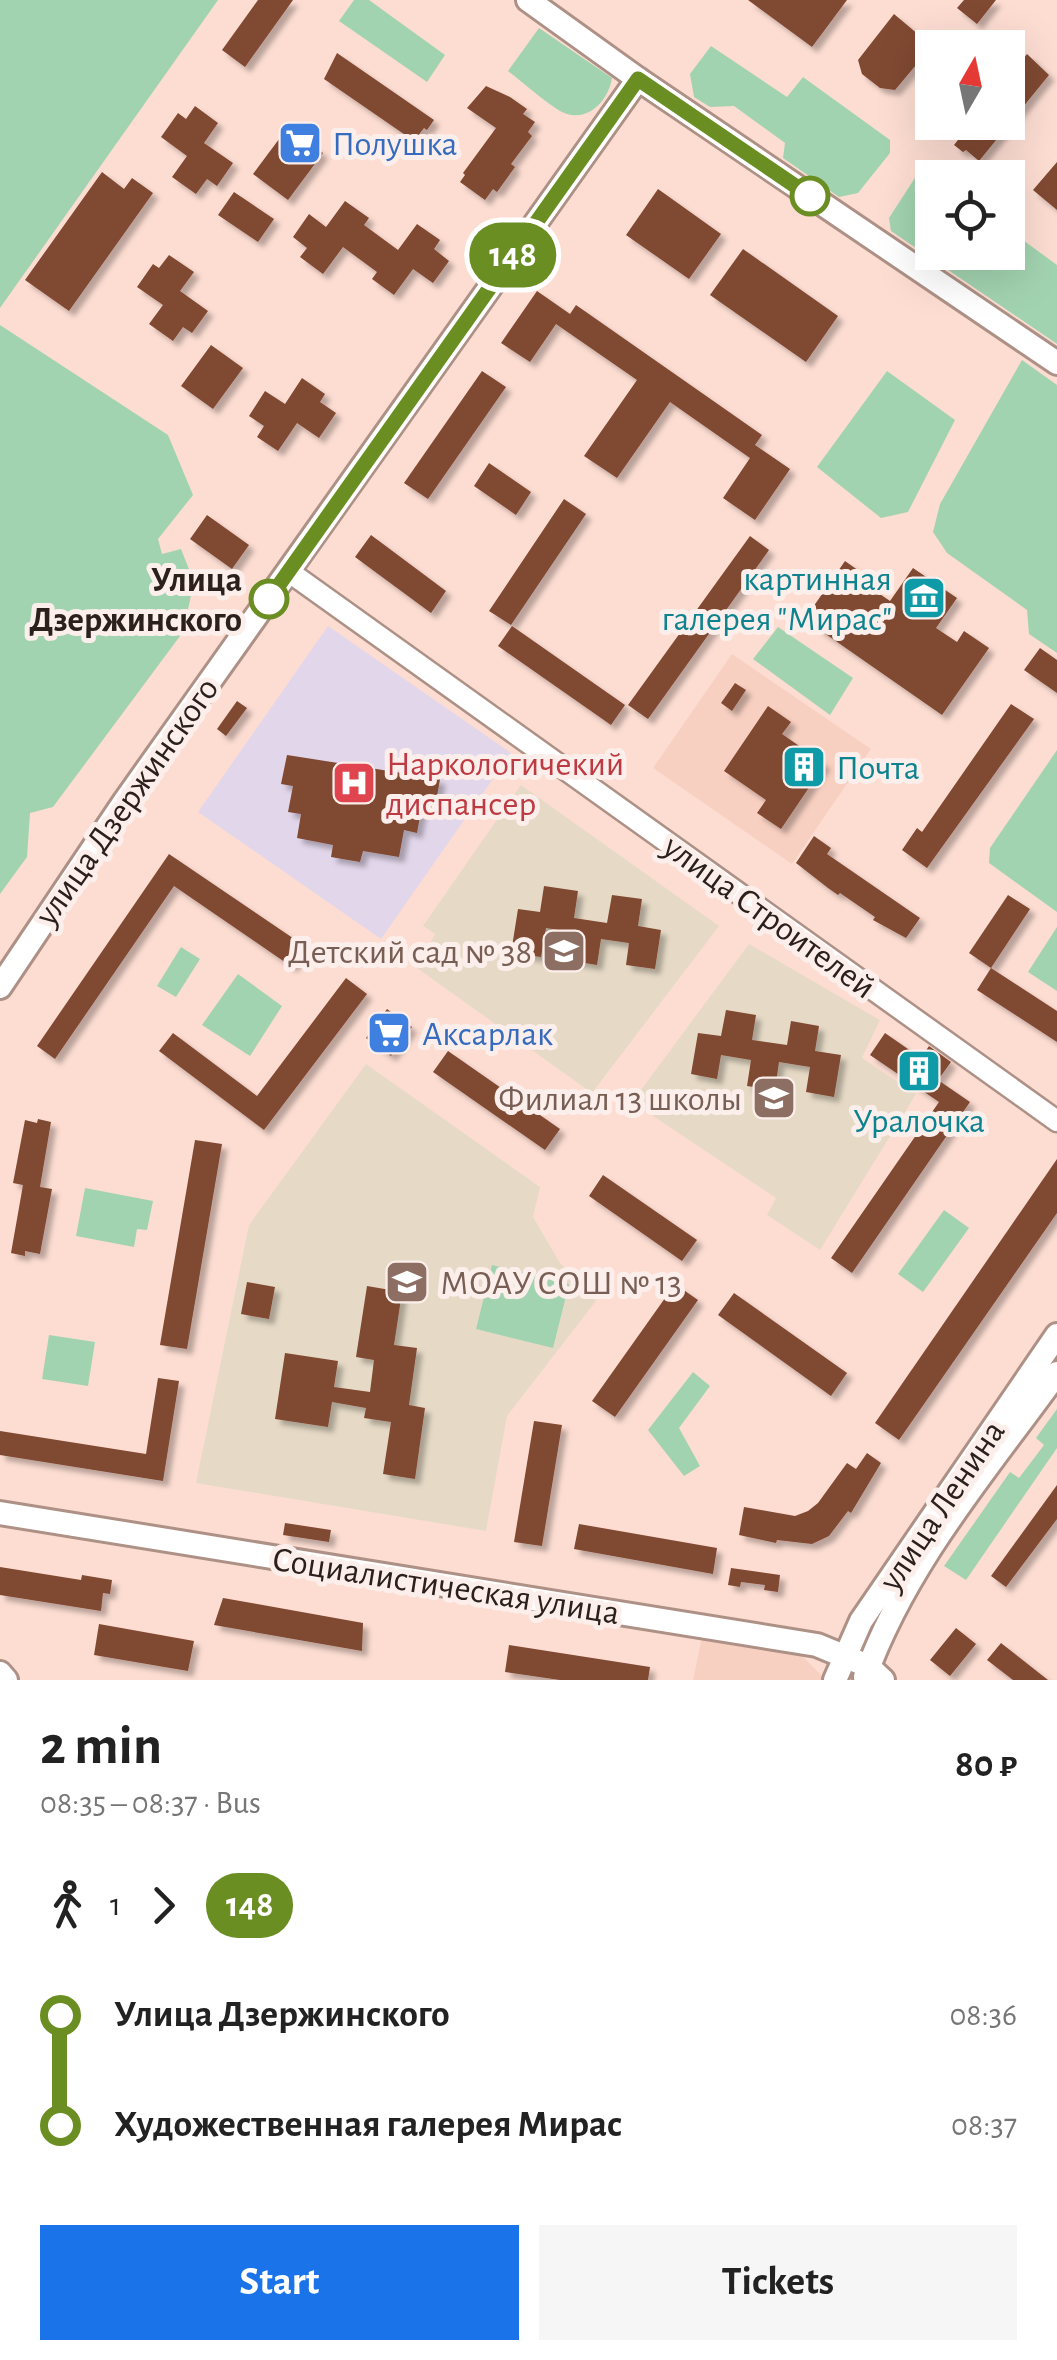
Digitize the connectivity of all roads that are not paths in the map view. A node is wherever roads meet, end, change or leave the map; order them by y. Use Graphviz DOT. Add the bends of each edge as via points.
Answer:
graph roads {
  1 [pos="528,0"];
  2 [pos="638,79"];
  3 [pos="1057,364"];
  4 [pos="288,571"];
  5 [pos="0,987"];
  6 [pos="1057,1121"];
  7 [pos="1057,1335"];
  8 [pos="1057,1372"];
  9 [pos="0,1513"];
  10 [pos="844,1654"];
  11 [pos="0,1674"];
  12 [pos="872,1675"];
  13 [pos="6,1680"];
  14 [pos="835,1680"];
  1 -- 2 [label="main road"];
  2 -- 3 [label="main road"];
  2 -- 4 [label="main road, улица Дзержинского"];
  4 -- 5 [label="main road, улица Дзержинского"];
  4 -- 6 [label="street, улица Строителей"];
  7 -- 10 [label="main road, улица Ленина"];
  8 -- 12 [label="main road, улица Ленина" via="920,1562 886,1620"];
  9 -- 10 [label="main road, Социалистическая улица"];
  10 -- 12 [label="main road, Социалистическая улица"];
  10 -- 14 [label="main road, улица Ленина"];
  11 -- 13 [label="main road"];
}
